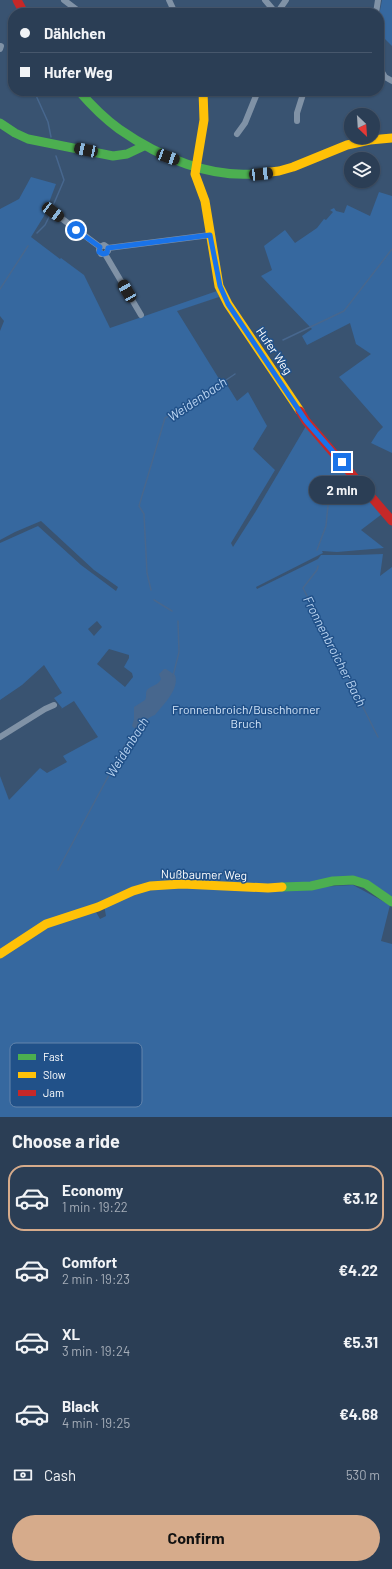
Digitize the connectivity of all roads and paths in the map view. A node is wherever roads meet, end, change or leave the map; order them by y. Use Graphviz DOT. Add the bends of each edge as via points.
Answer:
graph roads {
  1 [pos="64,0"];
  2 [pos="265,0"];
  3 [pos="286,0"];
  4 [pos="74,8"];
  5 [pos="272,8"];
  6 [pos="280,8"];
  7 [pos="384,75"];
  8 [pos="392,81"];
  9 [pos="83,96"];
  10 [pos="203,96"];
  11 [pos="256,96"];
  12 [pos="302,96"];
  13 [pos="297,120"];
  14 [pos="0,123"];
  15 [pos="237,134"];
  16 [pos="392,138"];
  17 [pos="144,146"];
  18 [pos="196,166"];
  19 [pos="53,212"];
  20 [pos="210,235"];
  21 [pos="107,251"];
  22 [pos="141,315"];
  23 [pos="392,520"];
  24 [pos="54,705"];
  25 [pos="0,737"];
  26 [pos="392,902"];
  27 [pos="0,954"];
  1 -- 4 [label="street"];
  2 -- 5 [label="street"];
  3 -- 6 [label="street"];
  7 -- 8 [label="street"];
  9 -- 17 [label="street" via="109,122"];
  10 -- 18 [label="street" via="202,142"];
  11 -- 15 [label="street" via="245,123"];
  12 -- 13 [label="street" via="296,113"];
  14 -- 17 [label="street" via="28,139 113,156 128,154"];
  16 -- 18 [label="street" via="358,142 275,172 243,174"];
  17 -- 18 [label="street"];
  18 -- 20 [label="street, Hufer Weg" via="196,180 205,201"];
  19 -- 21 [label="street" via="100,247 105,245"];
  20 -- 21 [label="street"];
  20 -- 23 [label="street, Hufer Weg" via="220,286 228,304 306,421"];
  21 -- 22 [label="street"];
  24 -- 25 [label="street"];
  26 -- 27 [label="street, Nußbaumer Weg" via="366,884 353,880 311,886 268,888 182,884 150,886 46,924"];
}
